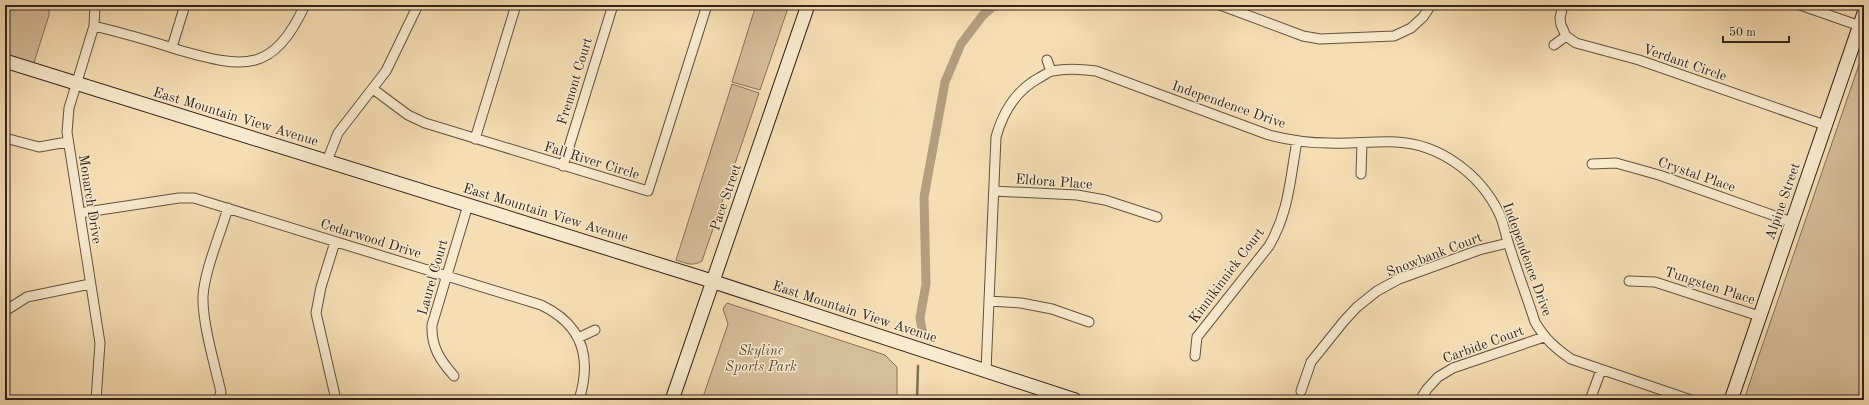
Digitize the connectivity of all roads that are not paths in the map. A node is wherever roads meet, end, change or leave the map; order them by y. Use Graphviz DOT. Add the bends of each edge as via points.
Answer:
graph roads {
  1 [pos="95,5"];
  2 [pos="185,5"];
  3 [pos="305,5"];
  4 [pos="418,5"];
  5 [pos="516,5"];
  6 [pos="613,5"];
  7 [pos="707,5"];
  8 [pos="808,5"];
  9 [pos="1220,5"];
  10 [pos="1431,5"];
  11 [pos="1563,5"];
  12 [pos="1800,5"];
  13 [pos="1864,13"];
  14 [pos="94,26"];
  15 [pos="1860,26"];
  16 [pos="1566,36"];
  17 [pos="1554,45"];
  18 [pos="172,47"];
  19 [pos="1047,60"];
  20 [pos="5,61"];
  21 [pos="1051,71"];
  22 [pos="76,83"];
  23 [pos="372,89"];
  24 [pos="1825,125"];
  25 [pos="5,138"];
  26 [pos="475,139"];
  27 [pos="1297,141"];
  28 [pos="68,142"];
  29 [pos="1362,143"];
  30 [pos="327,161"];
  31 [pos="1592,164"];
  32 [pos="563,166"];
  33 [pos="1361,174"];
  34 [pos="994,191"];
  35 [pos="468,205"];
  36 [pos="228,208"];
  37 [pos="80,214"];
  38 [pos="1157,217"];
  39 [pos="1792,222"];
  40 [pos="335,242"];
  41 [pos="1508,242"];
  42 [pos="446,276"];
  43 [pos="713,281"];
  44 [pos="1628,281"];
  45 [pos="90,284"];
  46 [pos="989,301"];
  47 [pos="5,312"];
  48 [pos="1759,316"];
  49 [pos="1089,322"];
  50 [pos="595,330"];
  51 [pos="1544,337"];
  52 [pos="578,338"];
  53 [pos="1194,356"];
  54 [pos="1601,370"];
  55 [pos="986,371"];
  56 [pos="454,376"];
  57 [pos="1301,391"];
  58 [pos="96,400"];
  59 [pos="218,400"];
  60 [pos="336,400"];
  61 [pos="579,400"];
  62 [pos="672,400"];
  63 [pos="1075,400"];
  64 [pos="1420,400"];
  65 [pos="1590,400"];
  66 [pos="1691,400"];
  67 [pos="1731,400"];
  1 -- 14 [label="street, Monarch Drive"];
  2 -- 18 [label="street"];
  3 -- 18 [label="street" via="287,39 259,58 241,63 223,62"];
  4 -- 23 [label="street" via="386,70"];
  5 -- 26 [label="street"];
  6 -- 32 [label="street, Fremont Court"];
  7 -- 32 [label="street, Fall River Circle" via="648,191"];
  8 -- 43 [label="street, Pace Street"];
  9 -- 10 [label="street" via="1303,36 1320,39 1394,36 1410,28 1423,17"];
  11 -- 16 [label="street" via="1560,18"];
  12 -- 15 [label="street"];
  13 -- 15 [label="street, Alpine Street"];
  14 -- 18 [label="street"];
  14 -- 22 [label="street, Monarch Drive"];
  15 -- 24 [label="street, Alpine Street"];
  16 -- 17 [label="street"];
  16 -- 24 [label="street, Verdant Circle" via="1576,43 1639,60"];
  19 -- 21 [label="street"];
  20 -- 22 [label="street, East Mountain View Avenue"];
  21 -- 27 [label="street, Independence Drive" via="1096,71 1253,130"];
  21 -- 34 [label="street, Independence Drive" via="1017,94 1006,110 996,137"];
  22 -- 28 [label="street, Monarch Drive" via="68,115"];
  22 -- 30 [label="street, East Mountain View Avenue"];
  23 -- 26 [label="street, Fall River Circle" via="415,119"];
  23 -- 30 [label="street" via="338,133"];
  24 -- 39 [label="street, Alpine Street"];
  25 -- 28 [label="street" via="39,147"];
  26 -- 32 [label="street, Fall River Circle"];
  27 -- 29 [label="street, Independence Drive" via="1328,144"];
  27 -- 53 [label="street, Kinnikinnick Court" via="1286,210 1278,229 1269,246 1197,337"];
  28 -- 37 [label="street, Monarch Drive"];
  29 -- 33 [label="street"];
  29 -- 41 [label="street, Independence Drive" via="1397,142 1414,145 1437,152 1458,164 1488,193 1500,214"];
  30 -- 35 [label="street, East Mountain View Avenue"];
  31 -- 39 [label="street, Crystal Place" via="1616,163 1644,171"];
  34 -- 38 [label="street, Eldora Place" via="1077,195 1105,200"];
  34 -- 46 [label="street, Independence Drive"];
  35 -- 42 [label="street, Laurel Court"];
  35 -- 43 [label="street, East Mountain View Avenue"];
  36 -- 37 [label="street, Cedarwood Drive" via="186,197"];
  36 -- 40 [label="street, Cedarwood Drive"];
  36 -- 59 [label="street" via="207,277 204,296 206,320 221,392"];
  37 -- 45 [label="street, Monarch Drive"];
  39 -- 48 [label="street, Alpine Street"];
  40 -- 42 [label="street, Cedarwood Drive"];
  40 -- 60 [label="street" via="319,294 316,313"];
  41 -- 51 [label="street, Independence Drive" via="1535,322"];
  41 -- 57 [label="street, Snowbank Court" via="1399,279 1377,291 1357,307 1311,362"];
  42 -- 52 [label="street, Cedarwood Drive" via="541,305 558,315"];
  42 -- 56 [label="street, Laurel Court" via="433,321 432,335 438,356"];
  43 -- 55 [label="street, East Mountain View Avenue"];
  43 -- 62 [label="street, Pace Street"];
  44 -- 48 [label="street, Tungsten Place" via="1655,282"];
  45 -- 47 [label="street" via="28,297"];
  45 -- 58 [label="street, Monarch Drive" via="100,343"];
  46 -- 49 [label="street" via="1052,308"];
  46 -- 55 [label="street, Independence Drive"];
  48 -- 67 [label="street, Alpine Street"];
  50 -- 52 [label="street"];
  51 -- 54 [label="street, Independence Drive" via="1554,348 1571,359"];
  51 -- 64 [label="street, Carbide Court" via="1453,368 1438,377"];
  52 -- 61 [label="street, Cedarwood Drive" via="585,368"];
  54 -- 65 [label="street"];
  54 -- 66 [label="street, Independence Drive"];
  55 -- 63 [label="street, East Mountain View Avenue"];
}
